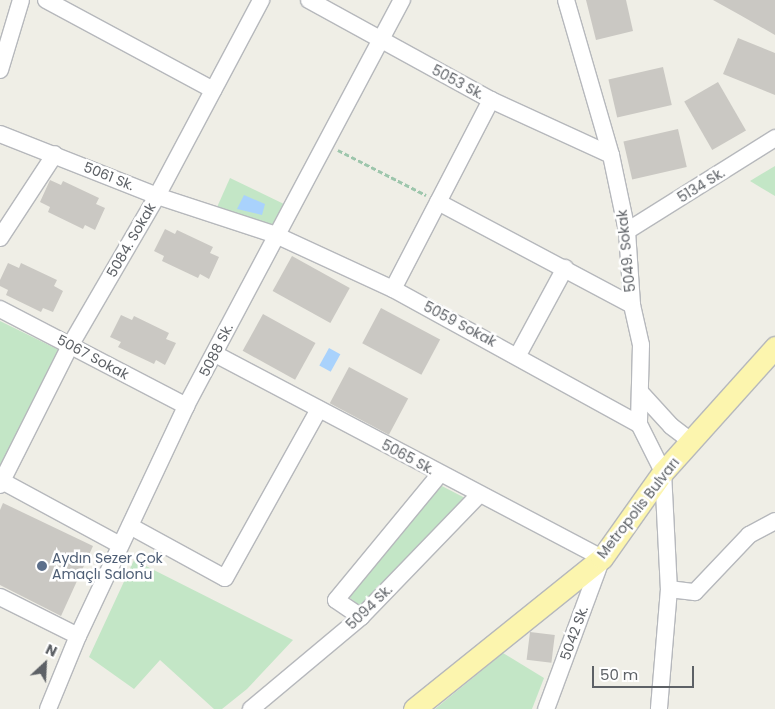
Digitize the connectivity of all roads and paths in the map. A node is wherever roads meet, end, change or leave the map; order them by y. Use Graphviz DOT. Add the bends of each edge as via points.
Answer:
graph roads {
  1 [pos="21,0"];
  2 [pos="46,0"];
  3 [pos="261,0"];
  4 [pos="309,0"];
  5 [pos="402,0"];
  6 [pos="566,0"];
  7 [pos="381,40"];
  8 [pos="0,70"];
  9 [pos="213,90"];
  10 [pos="491,100"];
  11 [pos="0,134"];
  12 [pos="775,138"];
  13 [pos="325,143"];
  14 [pos="55,154"];
  15 [pos="611,155"];
  16 [pos="157,196"];
  17 [pos="438,202"];
  18 [pos="627,231"];
  19 [pos="276,235"];
  20 [pos="0,238"];
  21 [pos="565,268"];
  22 [pos="394,289"];
  23 [pos="632,305"];
  24 [pos="0,309"];
  25 [pos="71,344"];
  26 [pos="775,347"];
  27 [pos="215,354"];
  28 [pos="518,355"];
  29 [pos="640,392"];
  30 [pos="186,406"];
  31 [pos="319,409"];
  32 [pos="639,424"];
  33 [pos="691,441"];
  34 [pos="663,472"];
  35 [pos="440,474"];
  36 [pos="1,482"];
  37 [pos="480,495"];
  38 [pos="775,521"];
  39 [pos="130,526"];
  40 [pos="120,545"];
  41 [pos="602,558"];
  42 [pos="669,590"];
  43 [pos="0,597"];
  44 [pos="361,617"];
  45 [pos="78,636"];
  46 [pos="48,709"];
  47 [pos="250,709"];
  48 [pos="414,709"];
  49 [pos="546,709"];
  50 [pos="659,709"];
  1 -- 8 [label="street"];
  2 -- 9 [label="street"];
  3 -- 9 [label="street, 5084. Sokak"];
  4 -- 7 [label="street, 5053 Sk."];
  5 -- 7 [label="street, 5088 Sk."];
  6 -- 15 [label="street, 5049. Sokak"];
  7 -- 10 [label="street, 5053 Sk."];
  7 -- 13 [label="street, 5088 Sk."];
  9 -- 16 [label="street, 5084. Sokak"];
  10 -- 15 [label="street, 5053 Sk."];
  10 -- 17 [label="street"];
  11 -- 14 [label="street, 5061 Sk."];
  12 -- 18 [label="street, 5134 Sk."];
  13 -- 17 [label="path"];
  13 -- 19 [label="street, 5088 Sk."];
  14 -- 16 [label="street, 5061 Sk."];
  14 -- 20 [label="street"];
  15 -- 18 [label="street, 5049. Sokak"];
  16 -- 19 [label="street, 5061 Sk."];
  16 -- 25 [label="street, 5084. Sokak"];
  17 -- 21 [label="street"];
  17 -- 22 [label="street"];
  18 -- 23 [label="street, 5049. Sokak"];
  19 -- 22 [label="street, 5059 Sokak"];
  19 -- 27 [label="street, 5088 Sk."];
  21 -- 23 [label="street"];
  21 -- 28 [label="street"];
  22 -- 28 [label="street, 5059 Sokak"];
  23 -- 29 [label="street, 5049. Sokak" via="641,345"];
  24 -- 25 [label="street, 5067 Sokak"];
  25 -- 30 [label="street, 5067 Sokak"];
  25 -- 36 [label="street, 5084. Sokak"];
  26 -- 33 [label="main road, Metropolis Bulvarı"];
  27 -- 30 [label="street, 5088 Sk."];
  27 -- 31 [label="street, 5065 Sk."];
  28 -- 32 [label="street, 5059 Sokak"];
  29 -- 32 [label="street, 5049. Sokak"];
  29 -- 33 [label="street" via="671,426"];
  30 -- 39 [label="street, 5088 Sk."];
  31 -- 35 [label="street, 5065 Sk."];
  31 -- 39 [label="street" via="225,578"];
  32 -- 34 [label="street, 5049. Sokak"];
  33 -- 34 [label="main road, Metropolis Bulvarı"];
  34 -- 41 [label="main road, Metropolis Bulvarı"];
  34 -- 42 [label="street"];
  35 -- 37 [label="street, 5065 Sk."];
  35 -- 44 [label="street" via="336,600"];
  36 -- 40 [label="street"];
  37 -- 41 [label="street, 5065 Sk."];
  37 -- 44 [label="street, 5094 Sk."];
  38 -- 42 [label="street" via="749,535 695,592"];
  39 -- 40 [label="street, 5088 Sk."];
  40 -- 45 [label="street, 5088 Sk."];
  41 -- 48 [label="main road, Metropolis Bulvarı"];
  41 -- 49 [label="street, 5042 Sk."];
  42 -- 50 [label="street"];
  43 -- 45 [label="street"];
  44 -- 47 [label="street, 5094 Sk."];
  45 -- 46 [label="street, 5088 Sk."];
}
